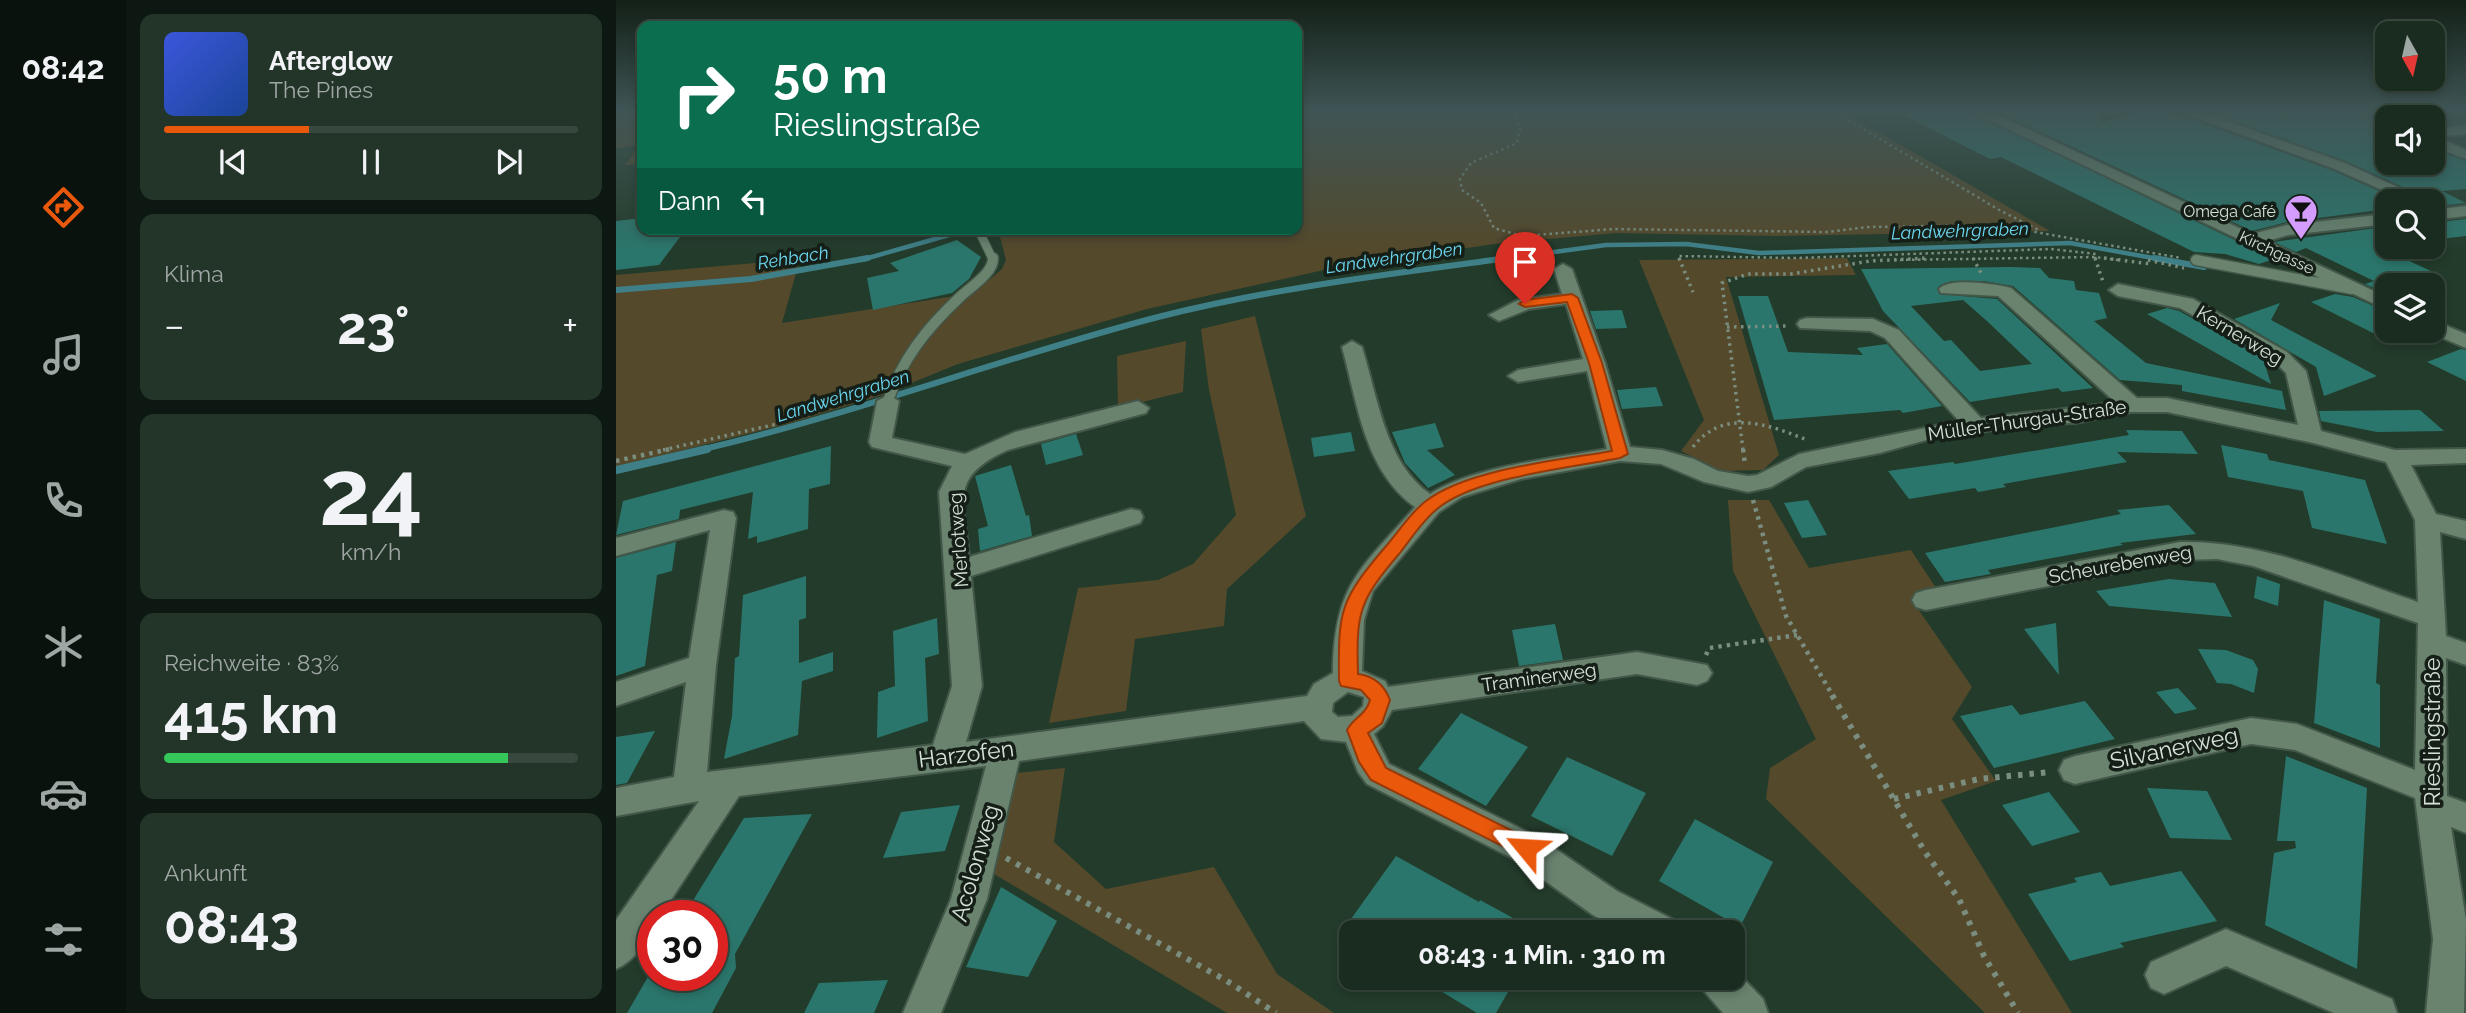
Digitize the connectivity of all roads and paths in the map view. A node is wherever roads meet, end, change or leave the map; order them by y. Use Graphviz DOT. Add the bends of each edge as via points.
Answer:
graph roads {
  1 [pos="1482,158"];
  2 [pos="1912,158"];
  3 [pos="2078,158"];
  4 [pos="2318,158"];
  5 [pos="2393,189"];
  6 [pos="2466,211"];
  7 [pos="2445,212"];
  8 [pos="2375,220"];
  9 [pos="2046,233"];
  10 [pos="981,235"];
  11 [pos="2250,240"];
  12 [pos="2095,257"];
  13 [pos="2141,259"];
  14 [pos="2195,265"];
  15 [pos="1563,269"];
  16 [pos="1948,289"];
  17 [pos="2118,290"];
  18 [pos="2356,290"];
  19 [pos="1693,292"];
  20 [pos="1572,298"];
  21 [pos="2375,299"];
  22 [pos="1499,316"];
  23 [pos="1808,324"];
  24 [pos="1727,327"];
  25 [pos="2445,332"];
  26 [pos="2466,342"];
  27 [pos="1352,347"];
  28 [pos="1595,363"];
  29 [pos="1518,376"];
  30 [pos="890,394"];
  31 [pos="2131,405"];
  32 [pos="1138,408"];
  33 [pos="1739,422"];
  34 [pos="1974,424"];
  35 [pos="2311,435"];
  36 [pos="1620,454"];
  37 [pos="1836,454"];
  38 [pos="2466,456"];
  39 [pos="2395,457"];
  40 [pos="616,461"];
  41 [pos="968,462"];
  42 [pos="1686,464"];
  43 [pos="1748,484"];
  44 [pos="1430,506"];
  45 [pos="1131,517"];
  46 [pos="2427,520"];
  47 [pos="2466,530"];
  48 [pos="616,547"];
  49 [pos="960,570"];
  50 [pos="1926,600"];
  51 [pos="2432,629"];
  52 [pos="1797,635"];
  53 [pos="2466,654"];
  54 [pos="702,665"];
  55 [pos="1698,673"];
  56 [pos="1348,681"];
  57 [pos="616,694"];
  58 [pos="1380,700"];
  59 [pos="1316,707"];
  60 [pos="1357,730"];
  61 [pos="1006,750"];
  62 [pos="946,755"];
  63 [pos="2075,770"];
  64 [pos="730,783"];
  65 [pos="689,788"];
  66 [pos="2431,797"];
  67 [pos="1894,799"];
  68 [pos="616,802"];
  69 [pos="2466,818"];
  70 [pos="980,844"];
  71 [pos="1637,920"];
  72 [pos="2458,943"];
  73 [pos="616,951"];
  74 [pos="2164,975"];
  75 [pos="1728,990"];
  76 [pos="922,1013"];
  77 [pos="1276,1013"];
  78 [pos="1749,1013"];
  79 [pos="2018,1013"];
  80 [pos="2378,1013"];
  81 [pos="2445,1013"];
  1 -- 9 [label="path" via="1471,163 1460,180 1462,190 1481,203 1494,228 1522,236 1614,229 1828,232 1969,225"];
  2 -- 9 [label="path"];
  3 -- 11 [label="street, Kirchgasse"];
  4 -- 5 [label="street"];
  6 -- 7 [label="street"];
  8 -- 11 [label="street" via="2287,230"];
  9 -- 14 [label="path"];
  10 -- 30 [label="lane" via="994,261 989,270 912,348"];
  11 -- 18 [label="street, Kirchgasse"];
  12 -- 13 [label="path" via="2151,264"];
  12 -- 17 [label="path" via="2105,286"];
  12 -- 24 [label="path" via="1870,261 1804,273 1748,274 1722,283"];
  13 -- 14 [label="path"];
  13 -- 19 [label="path" via="2051,249 1797,258 1678,256"];
  14 -- 18 [label="lane"];
  15 -- 20 [label="street"];
  16 -- 31 [label="street" via="2004,292"];
  17 -- 35 [label="street, Kernerweg" via="2186,303 2280,356 2296,370"];
  18 -- 21 [label="street, Kirchgasse"];
  20 -- 22 [label="street" via="1525,304"];
  20 -- 28 [label="street"];
  23 -- 24 [label="path"];
  23 -- 34 [label="street" via="1873,325 1892,334"];
  24 -- 33 [label="path"];
  25 -- 26 [label="street"];
  27 -- 44 [label="street" via="1386,462 1405,488"];
  28 -- 29 [label="street"];
  28 -- 36 [label="street"];
  30 -- 40 [label="path"];
  30 -- 41 [label="street" via="880,442"];
  31 -- 34 [label="street, Müller-Thurgau-Straße" via="2076,416"];
  31 -- 35 [label="street, Müller-Thurgau-Straße" via="2166,405"];
  32 -- 41 [label="street" via="1034,435"];
  33 -- 37 [label="path" via="1793,434"];
  33 -- 42 [label="path" via="1718,423 1708,429 1695,443"];
  33 -- 43 [label="path"];
  34 -- 37 [label="street, Müller-Thurgau-Straße"];
  35 -- 39 [label="street, Müller-Thurgau-Straße"];
  36 -- 42 [label="street" via="1641,453"];
  36 -- 44 [label="street" via="1519,472 1453,491"];
  37 -- 43 [label="street, Müller-Thurgau-Straße" via="1799,461 1763,482"];
  38 -- 39 [label="street, Müller-Thurgau-Straße"];
  39 -- 46 [label="street, Rieslingstraße"];
  41 -- 49 [label="street, Merlotweg" via="951,492"];
  42 -- 43 [label="street" via="1712,477"];
  43 -- 52 [label="path" via="1786,616"];
  44 -- 56 [label="street" via="1356,598 1348,630"];
  45 -- 49 [label="street"];
  46 -- 47 [label="street"];
  46 -- 51 [label="street, Rieslingstraße"];
  48 -- 54 [label="street" via="724,519"];
  49 -- 62 [label="street, Merlotweg" via="967,686"];
  50 -- 51 [label="street, Scheurebenweg" via="2180,551 2217,550 2256,558"];
  51 -- 53 [label="street, Scheurebenweg"];
  51 -- 66 [label="street, Rieslingstraße"];
  52 -- 55 [label="path" via="1709,648"];
  52 -- 67 [label="path"];
  54 -- 57 [label="street"];
  54 -- 65 [label="street"];
  55 -- 58 [label="street, Traminerweg" via="1637,663"];
  56 -- 58 [label="street" via="1366,682"];
  56 -- 59 [label="street" via="1330,687"];
  58 -- 60 [label="street" via="1375,717"];
  59 -- 60 [label="street" via="1322,725 1332,730"];
  59 -- 61 [label="street, Harzofen"];
  60 -- 71 [label="street" via="1378,774 1526,848"];
  61 -- 62 [label="street, Harzofen"];
  61 -- 70 [label="street, Acolonweg"];
  62 -- 64 [label="street, Harzofen"];
  63 -- 66 [label="street, Silvanerweg" via="2251,731 2297,737"];
  63 -- 67 [label="path" via="1979,779"];
  64 -- 65 [label="street, Harzofen"];
  64 -- 73 [label="street"];
  65 -- 68 [label="street, Harzofen"];
  66 -- 69 [label="street, Silvanerweg"];
  66 -- 72 [label="street, Rieslingstraße"];
  67 -- 79 [label="path" via="1959,900 1984,956"];
  70 -- 76 [label="street, Acolonweg" via="969,899"];
  70 -- 77 [label="path"];
  72 -- 81 [label="street, Rieslingstraße"];
  74 -- 80 [label="street" via="2226,947"];
  75 -- 78 [label="street"];
}
